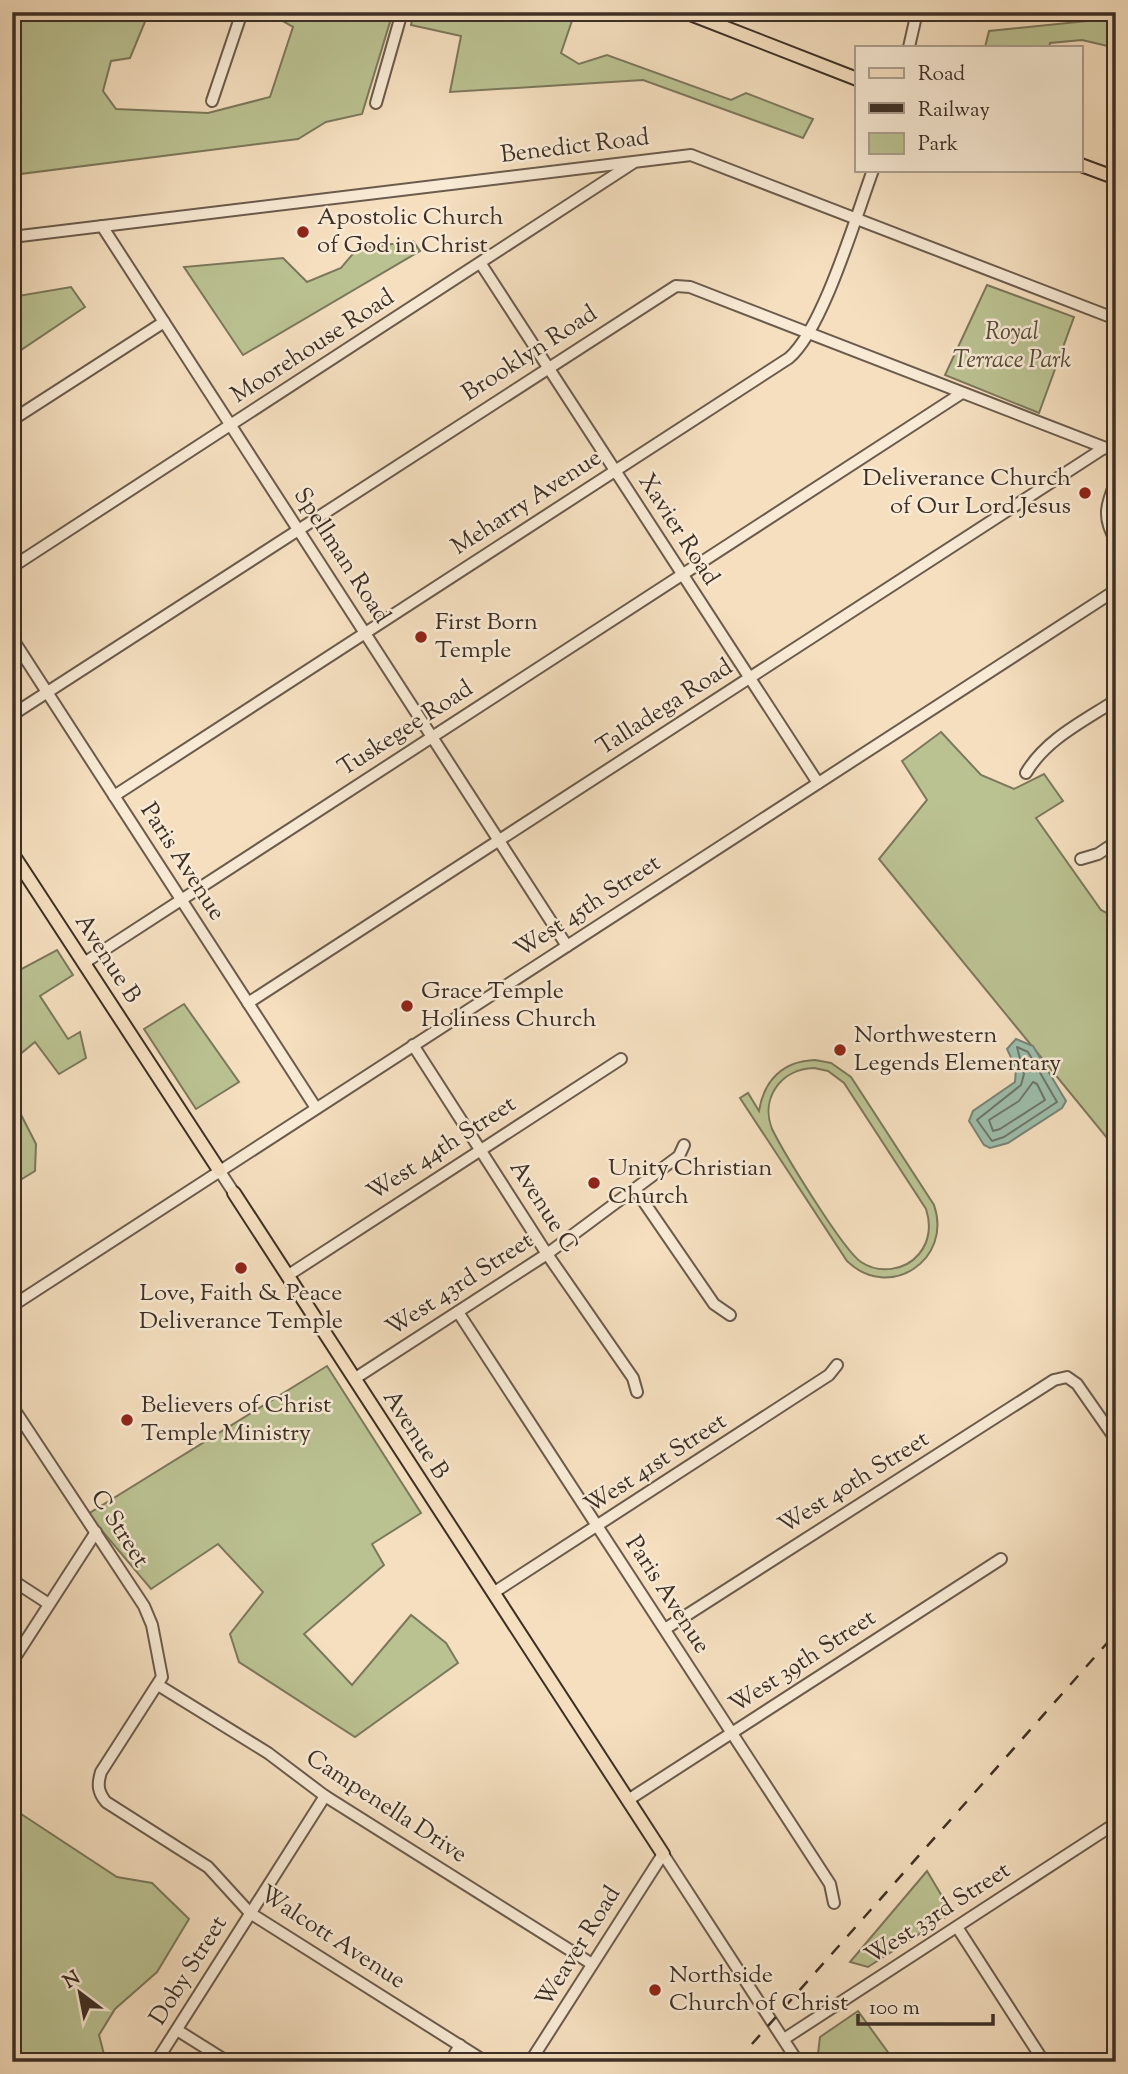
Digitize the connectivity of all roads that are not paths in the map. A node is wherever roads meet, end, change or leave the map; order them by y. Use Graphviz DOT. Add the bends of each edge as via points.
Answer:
graph roads {
  1 [pos="242,12"];
  2 [pos="402,12"];
  3 [pos="685,12"];
  4 [pos="917,12"];
  5 [pos="909,46"];
  6 [pos="855,78"];
  7 [pos="212,101"];
  8 [pos="376,103"];
  9 [pos="636,161"];
  10 [pos="1082,165"];
  11 [pos="872,172"];
  12 [pos="1116,178"];
  13 [pos="854,219"];
  14 [pos="102,226"];
  15 [pos="12,237"];
  16 [pos="481,264"];
  17 [pos="1116,320"];
  18 [pos="164,322"];
  19 [pos="809,333"];
  20 [pos="548,367"];
  21 [pos="962,393"];
  22 [pos="12,420"];
  23 [pos="230,426"];
  24 [pos="1104,448"];
  25 [pos="1116,452"];
  26 [pos="615,471"];
  27 [pos="1116,481"];
  28 [pos="298,530"];
  29 [pos="1116,541"];
  30 [pos="12,567"];
  31 [pos="682,575"];
  32 [pos="1116,590"];
  33 [pos="365,633"];
  34 [pos="12,639"];
  35 [pos="750,678"];
  36 [pos="47,692"];
  37 [pos="1116,700"];
  38 [pos="12,715"];
  39 [pos="432,737"];
  40 [pos="1026,773"];
  41 [pos="818,783"];
  42 [pos="114,796"];
  43 [pos="500,840"];
  44 [pos="1116,842"];
  45 [pos="12,853"];
  46 [pos="1081,859"];
  47 [pos="181,899"];
  48 [pos="568,946"];
  49 [pos="84,963"];
  50 [pos="248,1003"];
  51 [pos="413,1045"];
  52 [pos="621,1059"];
  53 [pos="316,1108"];
  54 [pos="684,1145"];
  55 [pos="480,1149"];
  56 [pos="219,1170"];
  57 [pos="635,1189"];
  58 [pos="234,1193"];
  59 [pos="547,1254"];
  60 [pos="287,1276"];
  61 [pos="12,1306"];
  62 [pos="458,1312"];
  63 [pos="730,1315"];
  64 [pos="837,1365"];
  65 [pos="354,1379"];
  66 [pos="637,1392"];
  67 [pos="12,1406"];
  68 [pos="1116,1440"];
  69 [pos="598,1526"];
  70 [pos="96,1532"];
  71 [pos="1001,1559"];
  72 [pos="12,1580"];
  73 [pos="494,1593"];
  74 [pos="49,1604"];
  75 [pos="665,1629"];
  76 [pos="12,1662"];
  77 [pos="158,1685"];
  78 [pos="732,1733"];
  79 [pos="325,1796"];
  80 [pos="628,1800"];
  81 [pos="1116,1823"];
  82 [pos="663,1854"];
  83 [pos="834,1903"];
  84 [pos="250,1913"];
  85 [pos="957,1927"];
  86 [pos="592,1964"];
  87 [pos="177,2029"];
  88 [pos="784,2039"];
  89 [pos="460,2045"];
  90 [pos="156,2062"];
  91 [pos="228,2062"];
  92 [pos="450,2062"];
  93 [pos="486,2062"];
  94 [pos="530,2062"];
  95 [pos="798,2062"];
  96 [pos="1044,2062"];
  1 -- 7 [label="street"];
  2 -- 8 [label="street"];
  3 -- 6 [label="main road"];
  4 -- 5 [label="street"];
  9 -- 13 [label="street, Benedict Road" via="691,155"];
  9 -- 14 [label="street, Benedict Road"];
  9 -- 16 [label="street, Moorehouse Road"];
  10 -- 12 [label="main road"];
  11 -- 13 [label="street, Meharry Avenue"];
  13 -- 17 [label="street, Benedict Road"];
  13 -- 19 [label="street, Meharry Avenue"];
  14 -- 15 [label="street, Benedict Road"];
  14 -- 18 [label="street, Spellman Road"];
  16 -- 20 [label="street, Xavier Road"];
  16 -- 23 [label="street, Moorehouse Road"];
  18 -- 22 [label="street"];
  18 -- 23 [label="street, Spellman Road"];
  19 -- 20 [label="street, Brooklyn Road" via="690,287 676,286"];
  19 -- 21 [label="street, Brooklyn Road"];
  19 -- 26 [label="street, Meharry Avenue" via="789,358"];
  20 -- 26 [label="street, Xavier Road"];
  20 -- 28 [label="street, Brooklyn Road"];
  21 -- 24 [label="street, Brooklyn Road"];
  21 -- 31 [label="street, Tuskegee Road"];
  23 -- 28 [label="street, Spellman Road"];
  23 -- 30 [label="street, Moorehouse Road"];
  24 -- 25 [label="street, Brooklyn Road"];
  24 -- 35 [label="street, Talladega Road"];
  26 -- 31 [label="street, Xavier Road"];
  26 -- 33 [label="street, Meharry Avenue"];
  27 -- 29 [label="street" via="1105,510 1108,529"];
  28 -- 33 [label="street, Spellman Road"];
  28 -- 36 [label="street, Brooklyn Road"];
  31 -- 35 [label="street, Xavier Road"];
  31 -- 39 [label="street, Tuskegee Road"];
  32 -- 41 [label="street, West 45th Street"];
  33 -- 39 [label="street, Spellman Road"];
  33 -- 42 [label="street, Meharry Avenue"];
  34 -- 36 [label="street, Paris Avenue"];
  35 -- 41 [label="street, Xavier Road"];
  35 -- 43 [label="street, Talladega Road"];
  36 -- 38 [label="street, Brooklyn Road"];
  36 -- 42 [label="street, Paris Avenue"];
  37 -- 40 [label="street" via="1057,739 1034,759"];
  39 -- 43 [label="street, Spellman Road"];
  39 -- 47 [label="street, Tuskegee Road"];
  41 -- 48 [label="street, West 45th Street"];
  42 -- 47 [label="street, Paris Avenue"];
  43 -- 48 [label="street, Spellman Road"];
  43 -- 50 [label="street, Talladega Road"];
  44 -- 46 [label="street"];
  45 -- 49 [label="main road, Avenue B"];
  47 -- 49 [label="street, Tuskegee Road"];
  47 -- 50 [label="street, Paris Avenue"];
  48 -- 51 [label="street, West 45th Street"];
  49 -- 56 [label="main road, Avenue B"];
  50 -- 53 [label="street, Paris Avenue"];
  51 -- 53 [label="street, West 45th Street"];
  51 -- 55 [label="street, Avenue C"];
  52 -- 55 [label="street, West 44th Street"];
  53 -- 56 [label="street, West 45th Street"];
  54 -- 57 [label="street, West 43rd Street" via="679,1156"];
  55 -- 59 [label="street, Avenue C"];
  55 -- 60 [label="street, West 44th Street"];
  56 -- 58 [label="street, Avenue B"];
  56 -- 61 [label="street, West 45th Street"];
  57 -- 59 [label="street, West 43rd Street"];
  57 -- 63 [label="street" via="714,1304"];
  58 -- 60 [label="main road, Avenue B"];
  59 -- 62 [label="street, West 43rd Street"];
  59 -- 66 [label="street, Avenue C" via="633,1378"];
  60 -- 65 [label="main road, Avenue B"];
  62 -- 65 [label="street, West 43rd Street"];
  62 -- 69 [label="street, Paris Avenue"];
  64 -- 69 [label="street, West 41st Street" via="829,1376"];
  65 -- 73 [label="main road, Avenue B"];
  67 -- 70 [label="street, C Street"];
  68 -- 75 [label="street, West 40th Street" via="1077,1384 1067,1377 1054,1380"];
  69 -- 73 [label="street, West 41st Street"];
  69 -- 75 [label="street, Paris Avenue"];
  70 -- 74 [label="street"];
  70 -- 77 [label="street, C Street" via="152,1625 162,1667"];
  71 -- 78 [label="street, West 39th Street"];
  72 -- 74 [label="street"];
  73 -- 80 [label="main road, Avenue B"];
  74 -- 76 [label="street"];
  75 -- 78 [label="street, Paris Avenue"];
  77 -- 79 [label="street, Campenella Drive" via="268,1753"];
  77 -- 84 [label="street, Walcott Avenue" via="101,1772 98,1789 106,1802 208,1867"];
  78 -- 80 [label="street, West 39th Street"];
  78 -- 83 [label="street, Paris Avenue" via="830,1884"];
  79 -- 84 [label="street, Doby Street"];
  79 -- 86 [label="street, Campenella Drive"];
  80 -- 82 [label="main road, Avenue B"];
  81 -- 85 [label="street, West 33rd Street"];
  82 -- 86 [label="street, Weaver Road"];
  82 -- 88 [label="street, Avenue B"];
  84 -- 87 [label="street, Doby Street"];
  84 -- 89 [label="street, Walcott Avenue"];
  85 -- 88 [label="street, West 33rd Street"];
  85 -- 96 [label="street"];
  86 -- 94 [label="street, Weaver Road"];
  87 -- 90 [label="street, Doby Street"];
  87 -- 91 [label="street"];
  88 -- 95 [label="street, Avenue B"];
  89 -- 92 [label="street"];
  89 -- 93 [label="street, Walcott Avenue"];
}
